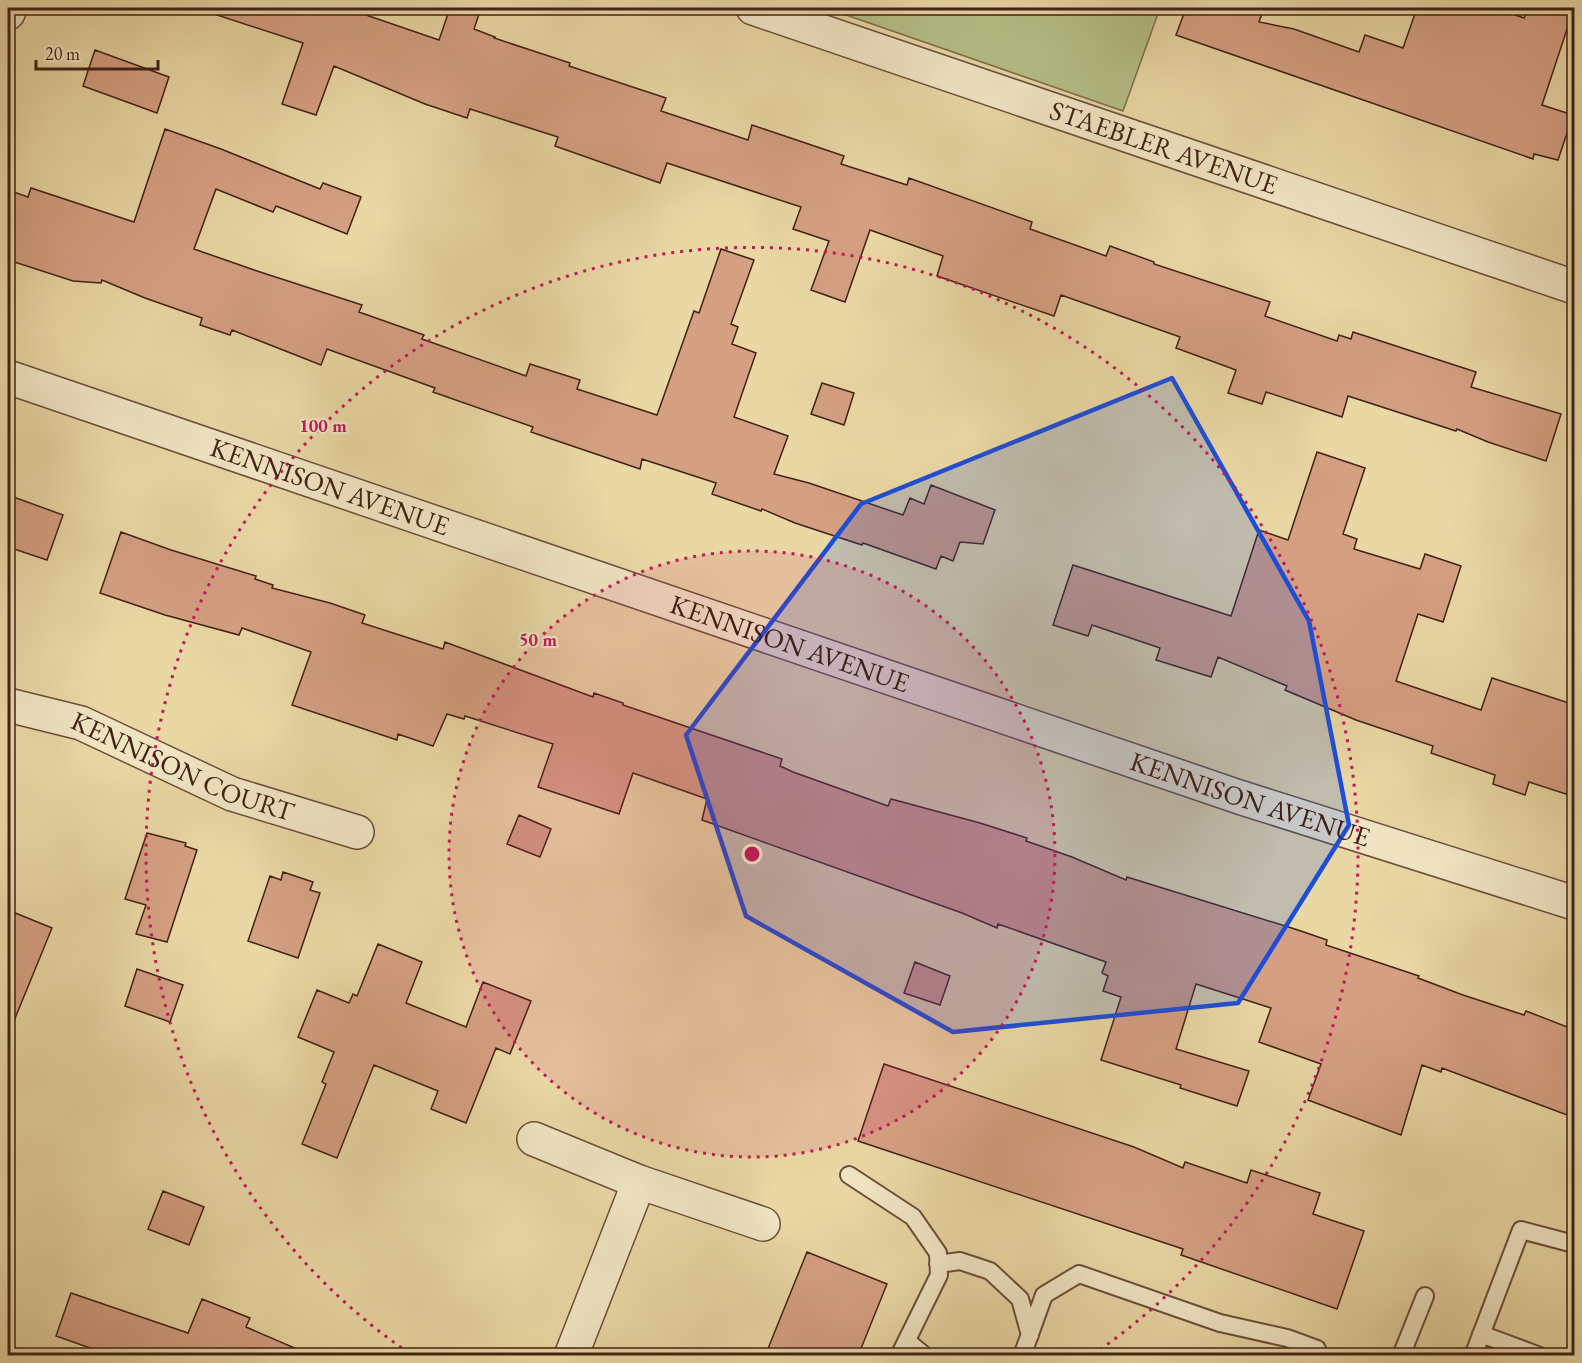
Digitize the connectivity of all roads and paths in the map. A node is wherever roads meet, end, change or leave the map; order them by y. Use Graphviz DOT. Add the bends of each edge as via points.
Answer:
graph roads {
  1 [pos="10,8"];
  2 [pos="753,8"];
  3 [pos="8,13"];
  4 [pos="1575,287"];
  5 [pos="8,377"];
  6 [pos="8,705"];
  7 [pos="357,831"];
  8 [pos="1575,903"];
  9 [pos="534,1139"];
  10 [pos="849,1175"];
  11 [pos="639,1182"];
  12 [pos="763,1224"];
  13 [pos="1575,1244"];
  14 [pos="938,1263"];
  15 [pos="1425,1296"];
  16 [pos="1481,1334"];
  17 [pos="1030,1335"];
  18 [pos="903,1348"];
  19 [pos="1317,1349"];
  20 [pos="571,1356"];
  21 [pos="924,1356"];
  22 [pos="1022,1356"];
  23 [pos="1401,1356"];
  24 [pos="1473,1356"];
  25 [pos="1540,1356"];
  1 -- 3 [label="street"];
  2 -- 4 [label="street, STAEBLER AVENUE"];
  5 -- 8 [label="street, KENNISON AVENUE" via="1239,798"];
  6 -- 7 [label="street, KENNISON COURT" via="81,723 232,794"];
  9 -- 11 [label="street"];
  10 -- 14 [label="lane" via="913,1217 938,1254"];
  11 -- 12 [label="street"];
  11 -- 20 [label="street"];
  13 -- 16 [label="lane" via="1521,1230"];
  14 -- 17 [label="lane" via="960,1261 990,1271 1020,1299"];
  14 -- 18 [label="lane" via="939,1275"];
  15 -- 23 [label="lane"];
  16 -- 24 [label="lane"];
  16 -- 25 [label="lane"];
  17 -- 19 [label="lane" via="1044,1295 1079,1274 1220,1323"];
  17 -- 22 [label="lane"];
  18 -- 21 [label="lane"];
}
